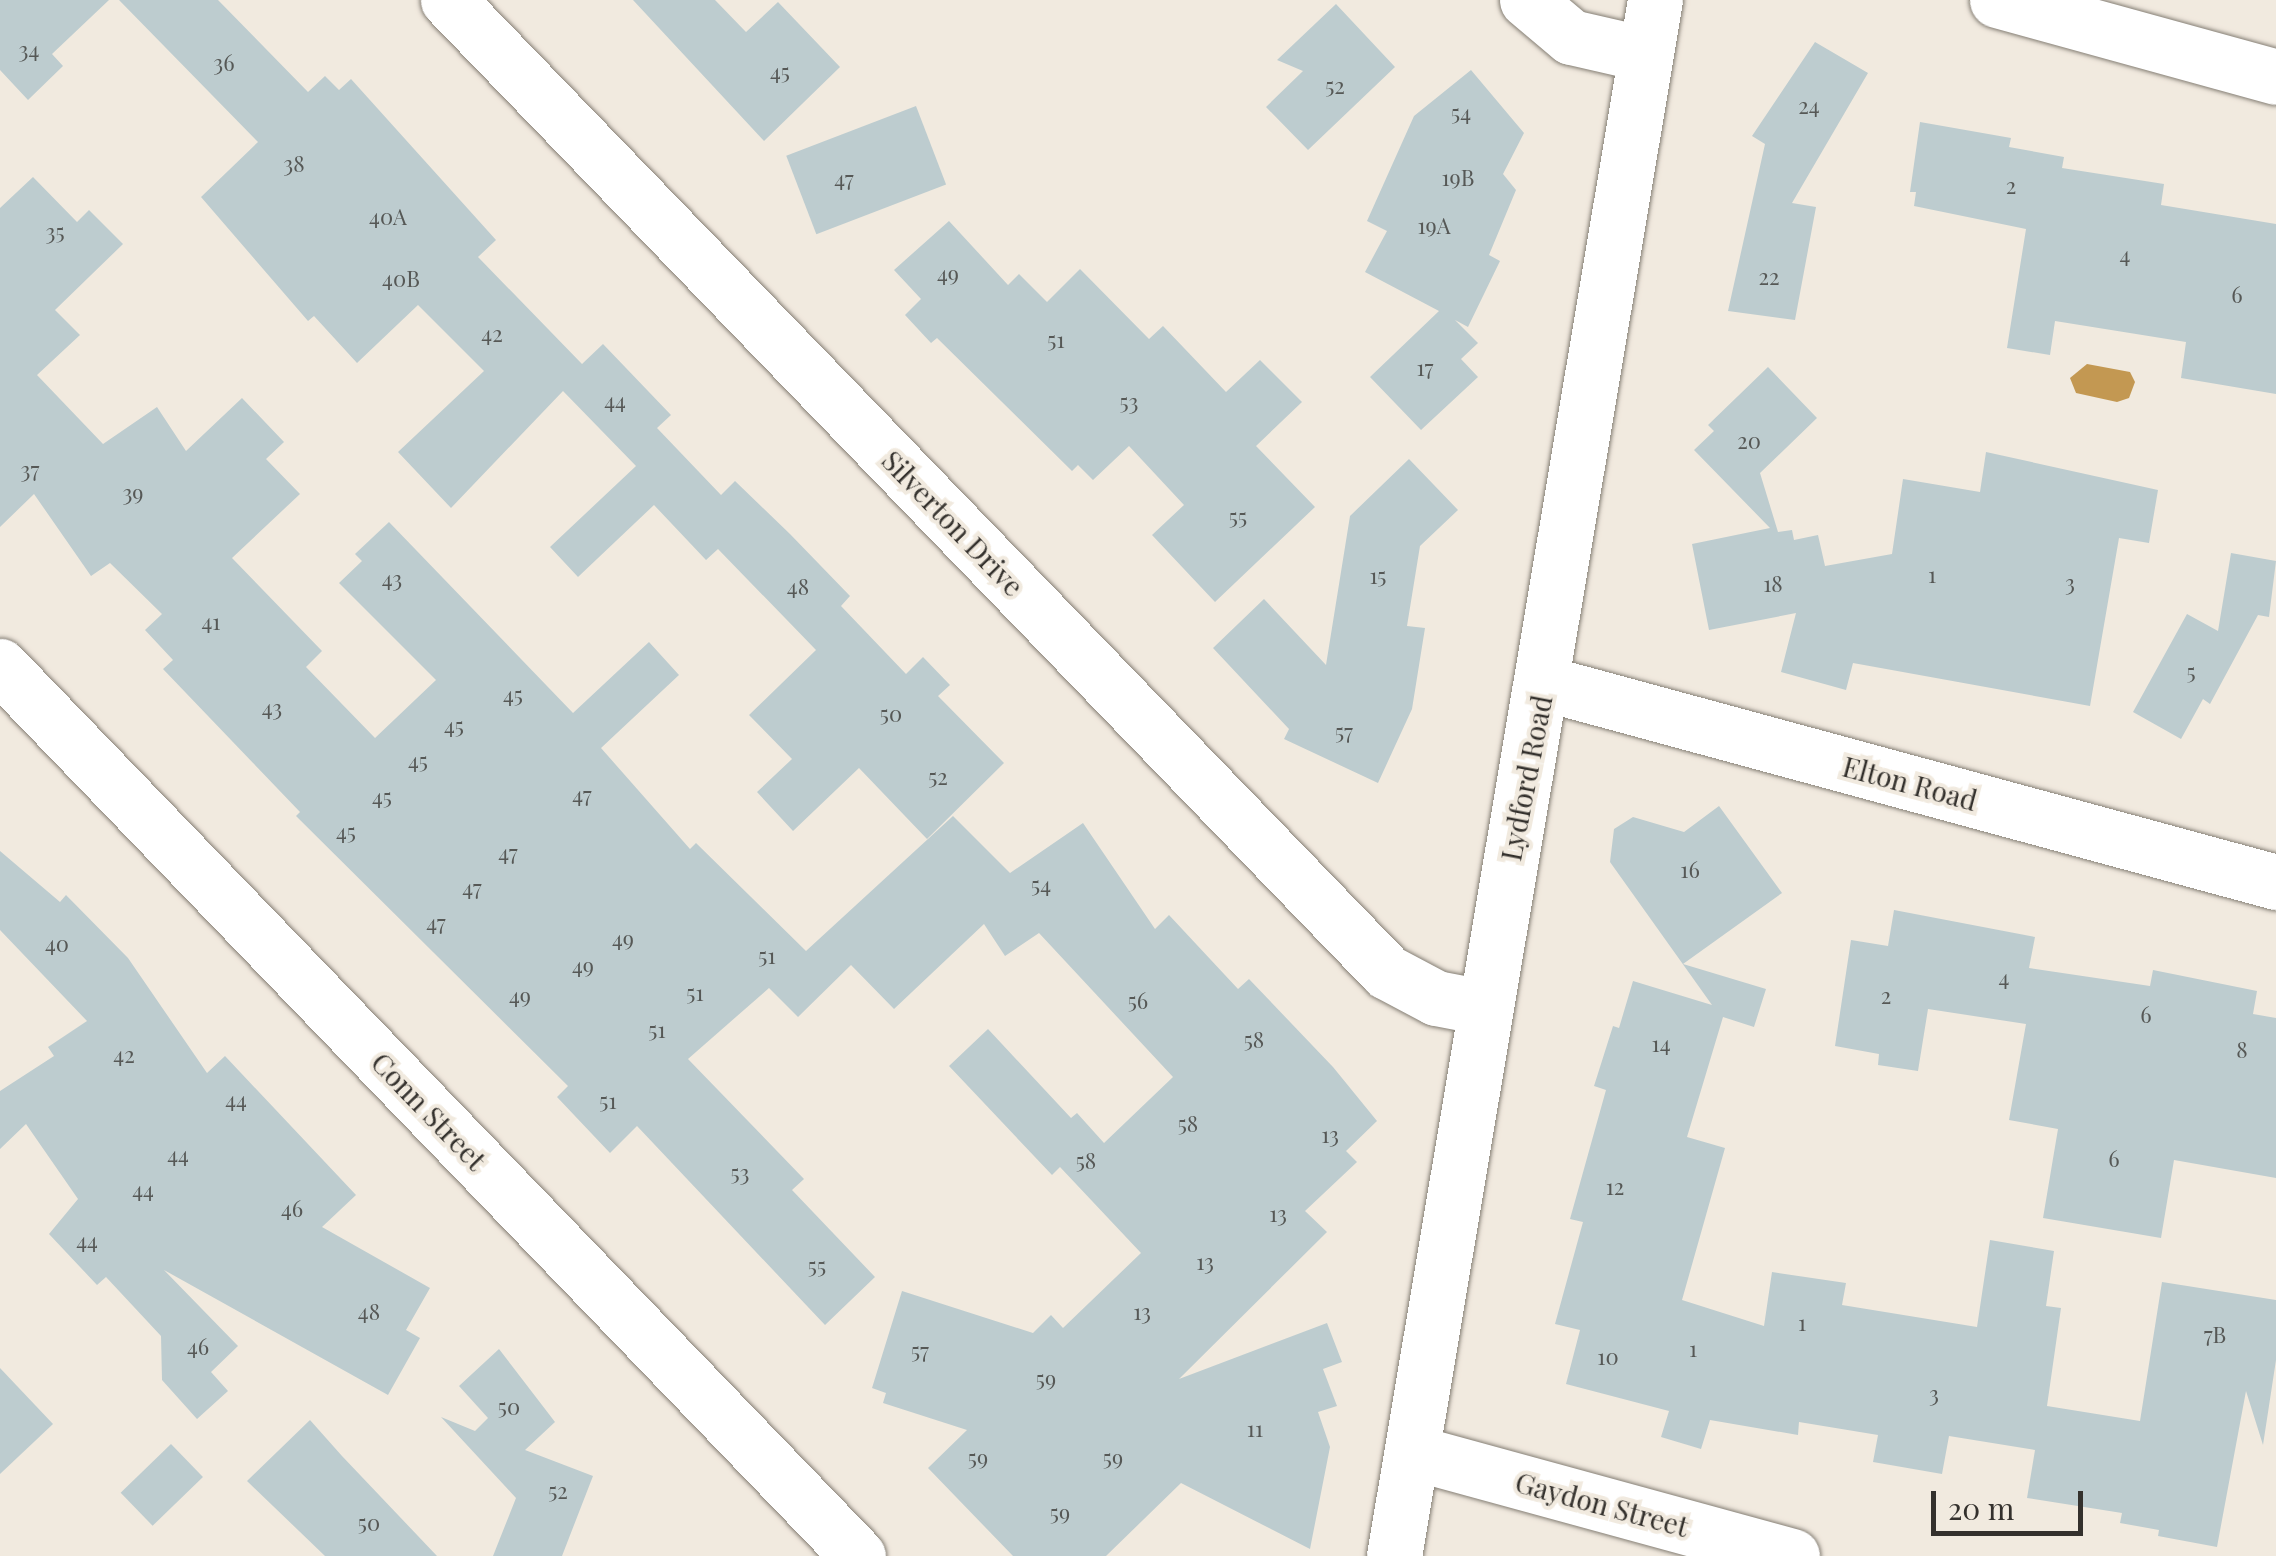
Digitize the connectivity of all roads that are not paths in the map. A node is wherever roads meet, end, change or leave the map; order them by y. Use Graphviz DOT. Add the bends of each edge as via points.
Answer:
graph roads {
  1 [pos="448,0"];
  2 [pos="1527,0"];
  3 [pos="1655,0"];
  4 [pos="1997,0"];
  5 [pos="1645,54"];
  6 [pos="2276,77"];
  7 [pos="0,666"];
  8 [pos="1544,683"];
  9 [pos="2276,882"];
  10 [pos="1483,1007"];
  11 [pos="1412,1452"];
  12 [pos="858,1556"];
  13 [pos="1394,1556"];
  14 [pos="1792,1556"];
  1 -- 10 [label="street, Silverton Drive" via="1388,972 1436,998"];
  2 -- 5 [label="street" via="1571,36"];
  3 -- 5 [label="street, Lydford Road"];
  4 -- 6 [label="street"];
  5 -- 8 [label="street, Lydford Road"];
  7 -- 12 [label="street, Conn Street"];
  8 -- 9 [label="street, Elton Road"];
  8 -- 10 [label="street, Lydford Road"];
  10 -- 11 [label="street, Lydford Road"];
  11 -- 13 [label="street, Lydford Road"];
  11 -- 14 [label="street, Gaydon Street"];
}
